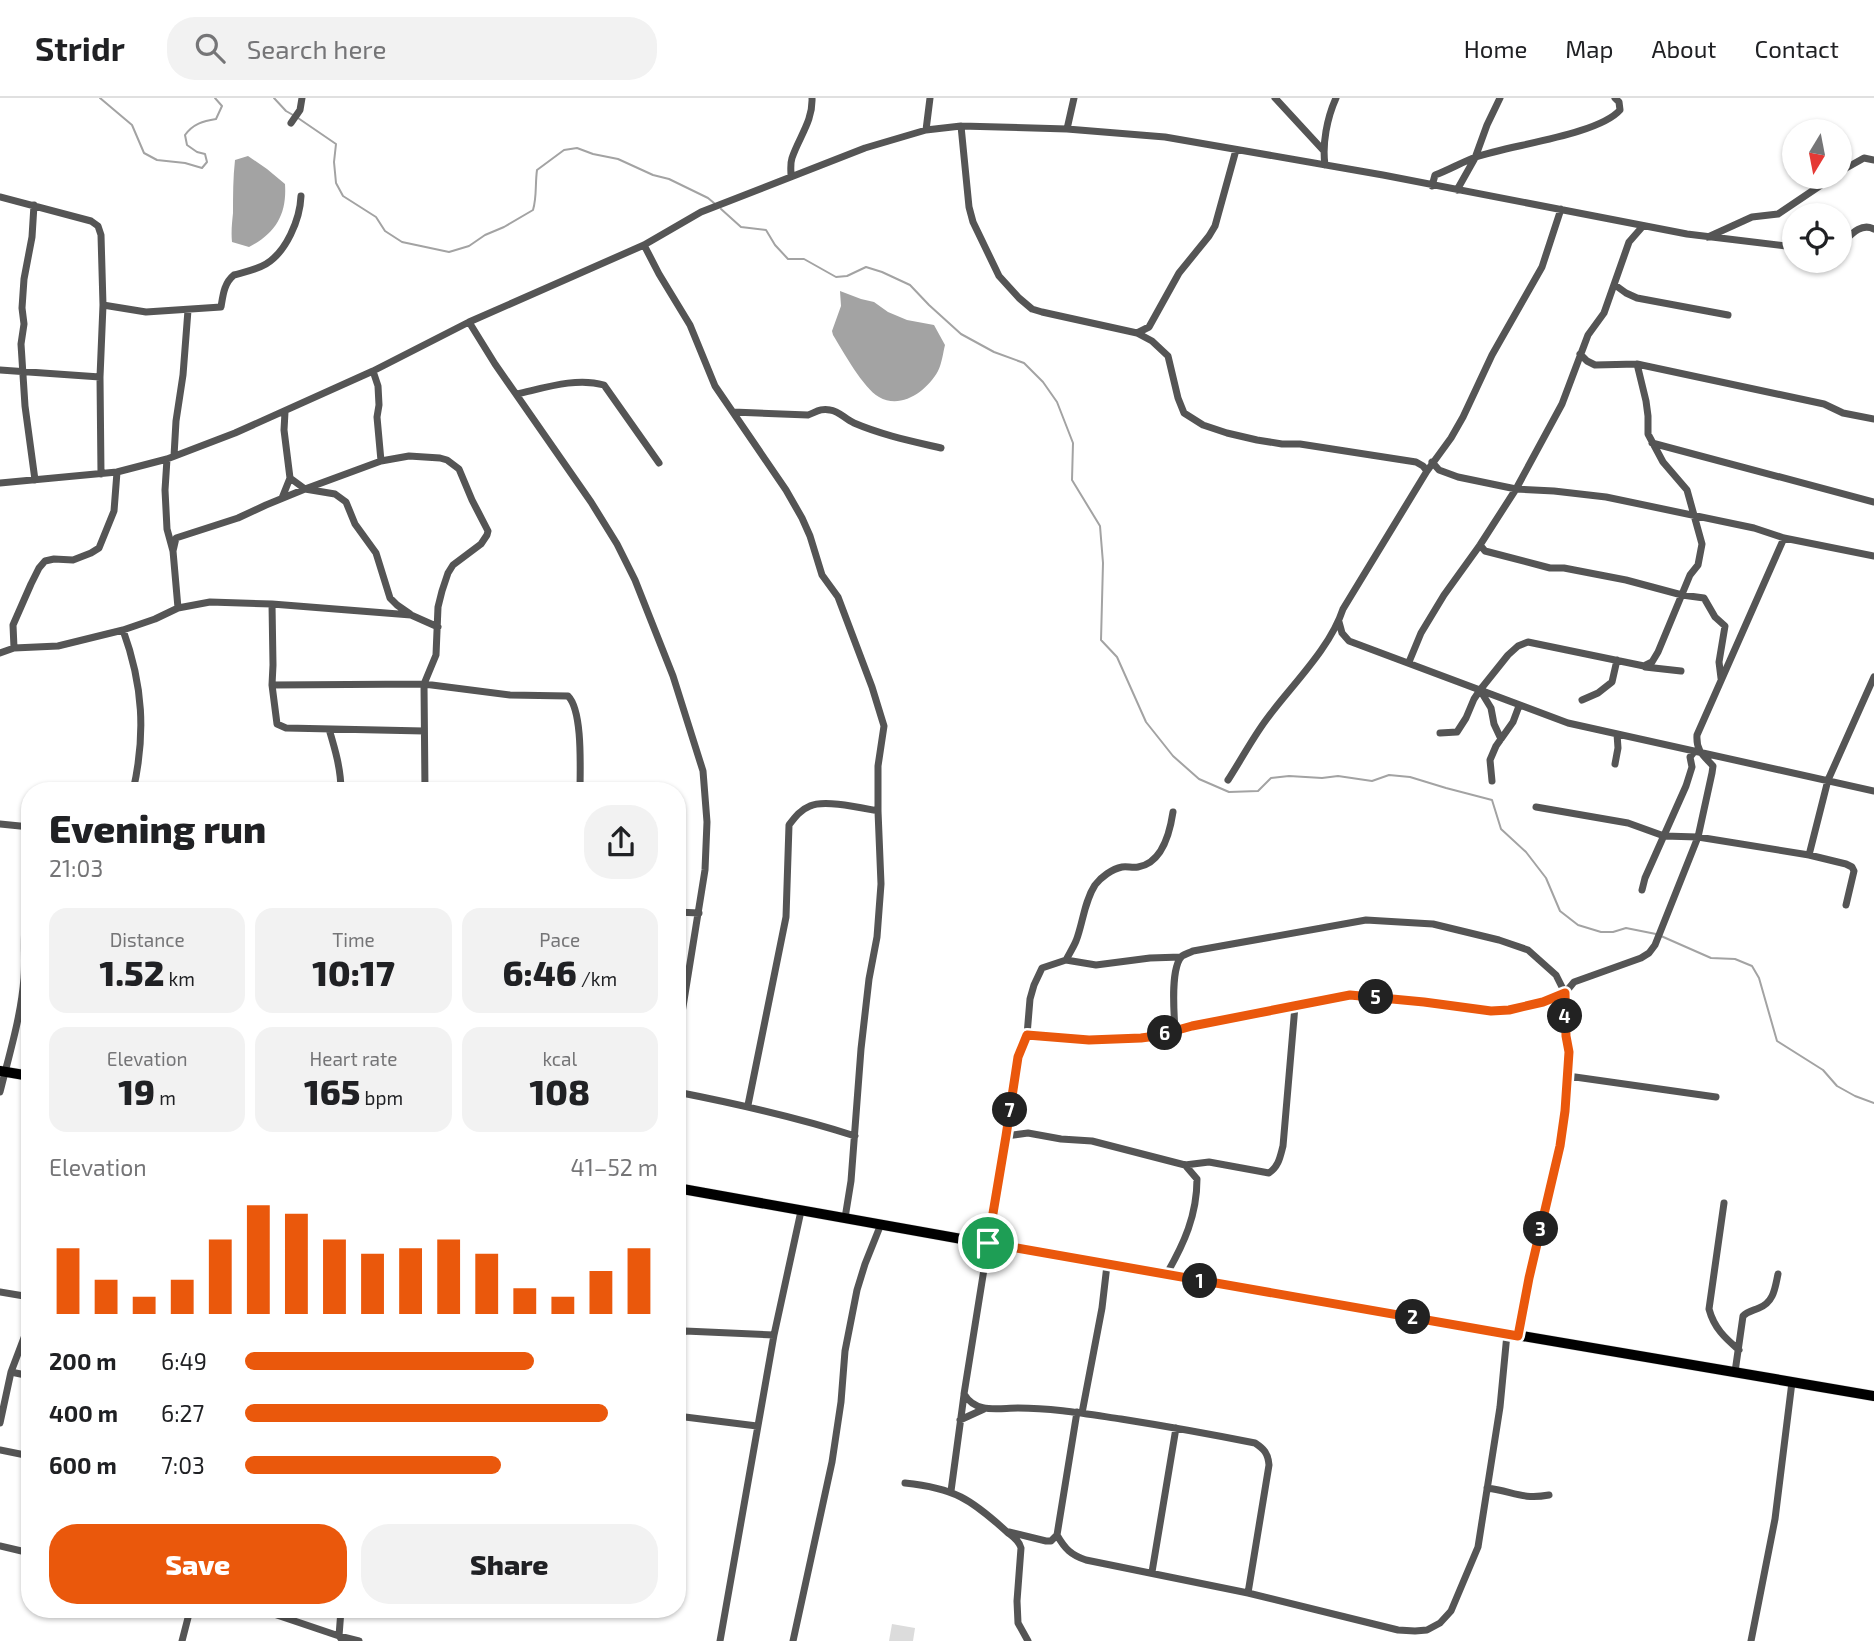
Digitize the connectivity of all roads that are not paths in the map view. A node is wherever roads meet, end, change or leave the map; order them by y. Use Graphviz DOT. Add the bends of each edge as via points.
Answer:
graph roads {
  1 [pos="302,98"];
  2 [pos="812,98"];
  3 [pos="930,98"];
  4 [pos="1074,98"];
  5 [pos="1275,98"];
  6 [pos="1336,98"];
  7 [pos="1500,98"];
  8 [pos="1615,98"];
  9 [pos="291,123"];
  10 [pos="961,125"];
  11 [pos="1067,129"];
  12 [pos="926,130"];
  13 [pos="1236,150"];
  14 [pos="1323,150"];
  15 [pos="1475,158"];
  16 [pos="1874,160"];
  17 [pos="1852,165"];
  18 [pos="1325,166"];
  19 [pos="791,176"];
  20 [pos="1432,186"];
  21 [pos="1815,189"];
  22 [pos="1457,190"];
  23 [pos="301,196"];
  24 [pos="0,197"];
  25 [pos="34,205"];
  26 [pos="1561,209"];
  27 [pos="1643,226"];
  28 [pos="1874,229"];
  29 [pos="1852,236"];
  30 [pos="1707,237"];
  31 [pos="644,245"];
  32 [pos="1782,246"];
  33 [pos="1615,285"];
  34 [pos="103,305"];
  35 [pos="188,310"];
  36 [pos="1728,315"];
  37 [pos="469,322"];
  38 [pos="1149,327"];
  39 [pos="1137,333"];
  40 [pos="1152,341"];
  41 [pos="1580,354"];
  42 [pos="1637,364"];
  43 [pos="0,370"];
  44 [pos="373,371"];
  45 [pos="22,372"];
  46 [pos="100,377"];
  47 [pos="517,394"];
  48 [pos="285,412"];
  49 [pos="733,412"];
  50 [pos="1874,419"];
  51 [pos="1652,443"];
  52 [pos="941,448"];
  53 [pos="170,458"];
  54 [pos="381,461"];
  55 [pos="1432,462"];
  56 [pos="659,463"];
  57 [pos="1427,471"];
  58 [pos="117,472"];
  59 [pos="101,474"];
  60 [pos="290,478"];
  61 [pos="35,480"];
  62 [pos="0,483"];
  63 [pos="305,489"];
  64 [pos="1516,489"];
  65 [pos="282,498"];
  66 [pos="1874,502"];
  67 [pos="1694,515"];
  68 [pos="167,529"];
  69 [pos="176,538"];
  70 [pos="1784,538"];
  71 [pos="1480,545"];
  72 [pos="173,551"];
  73 [pos="1874,556"];
  74 [pos="1682,594"];
  75 [pos="272,604"];
  76 [pos="178,607"];
  77 [pos="411,615"];
  78 [pos="1339,621"];
  79 [pos="438,627"];
  80 [pos="123,630"];
  81 [pos="14,648"];
  82 [pos="0,653"];
  83 [pos="1617,660"];
  84 [pos="1409,662"];
  85 [pos="1644,666"];
  86 [pos="1681,671"];
  87 [pos="1874,677"];
  88 [pos="1721,679"];
  89 [pos="424,684"];
  90 [pos="272,685"];
  91 [pos="1480,690"];
  92 [pos="1582,700"];
  93 [pos="1519,706"];
  94 [pos="329,729"];
  95 [pos="424,731"];
  96 [pos="1440,733"];
  97 [pos="1617,734"];
  98 [pos="1501,739"];
  99 [pos="1697,752"];
  100 [pos="1615,764"];
  101 [pos="1228,780"];
  102 [pos="1828,780"];
  103 [pos="1492,781"];
  104 [pos="135,782"];
  105 [pos="340,782"];
  106 [pos="425,782"];
  107 [pos="580,782"];
  108 [pos="1874,791"];
  109 [pos="1536,807"];
  110 [pos="878,811"];
  111 [pos="1172,812"];
  112 [pos="0,824"];
  113 [pos="21,826"];
  114 [pos="1664,836"];
  115 [pos="1698,837"];
  116 [pos="1809,855"];
  117 [pos="1642,890"];
  118 [pos="1846,905"];
  119 [pos="686,912"];
  120 [pos="699,913"];
  121 [pos="1181,957"];
  122 [pos="1066,960"];
  123 [pos="687,988"];
  124 [pos="1565,993"];
  125 [pos="686,994"];
  126 [pos="1295,1006"];
  127 [pos="21,1012"];
  128 [pos="1175,1030"];
  129 [pos="1027,1035"];
  130 [pos="3,1071"];
  131 [pos="21,1074"];
  132 [pos="1568,1076"];
  133 [pos="0,1092"];
  134 [pos="686,1094"];
  135 [pos="1716,1097"];
  136 [pos="747,1105"];
  137 [pos="855,1136"];
  138 [pos="1006,1136"];
  139 [pos="1185,1165"];
  140 [pos="686,1190"];
  141 [pos="1724,1203"];
  142 [pos="801,1211"];
  143 [pos="845,1218"];
  144 [pos="881,1224"];
  145 [pos="988,1243"];
  146 [pos="1107,1265"];
  147 [pos="1778,1274"];
  148 [pos="1167,1275"];
  149 [pos="0,1292"];
  150 [pos="21,1296"];
  151 [pos="686,1331"];
  152 [pos="1507,1334"];
  153 [pos="774,1335"];
  154 [pos="1518,1336"];
  155 [pos="21,1346"];
  156 [pos="1739,1350"];
  157 [pos="11,1372"];
  158 [pos="1735,1372"];
  159 [pos="21,1374"];
  160 [pos="1793,1382"];
  161 [pos="3,1392"];
  162 [pos="964,1394"];
  163 [pos="1874,1396"];
  164 [pos="984,1409"];
  165 [pos="1079,1413"];
  166 [pos="686,1417"];
  167 [pos="960,1420"];
  168 [pos="0,1423"];
  169 [pos="757,1426"];
  170 [pos="1176,1428"];
  171 [pos="0,1450"];
  172 [pos="21,1454"];
  173 [pos="905,1483"];
  174 [pos="1488,1488"];
  175 [pos="951,1491"];
  176 [pos="1549,1495"];
  177 [pos="1007,1531"];
  178 [pos="1057,1535"];
  179 [pos="0,1546"];
  180 [pos="21,1551"];
  181 [pos="1152,1572"];
  182 [pos="1248,1593"];
  183 [pos="188,1618"];
  184 [pos="284,1618"];
  185 [pos="341,1618"];
  186 [pos="341,1639"];
  187 [pos="182,1641"];
  188 [pos="359,1641"];
  189 [pos="720,1641"];
  190 [pos="793,1641"];
  191 [pos="1028,1641"];
  192 [pos="1751,1641"];
  1 -- 9 [label="street"];
  2 -- 19 [label="street" via="813,109 790,162"];
  3 -- 12 [label="street"];
  4 -- 11 [label="street"];
  5 -- 14 [label="street"];
  6 -- 14 [label="street"];
  7 -- 15 [label="street"];
  8 -- 15 [label="street" via="1620,110 1614,117 1586,129"];
  10 -- 11 [label="street"];
  10 -- 12 [label="street"];
  10 -- 39 [label="street" via="973,222 1010,290 1042,312"];
  11 -- 13 [label="street" via="1165,137"];
  12 -- 19 [label="street"];
  13 -- 18 [label="street"];
  13 -- 38 [label="street" via="1215,226 1179,273"];
  14 -- 18 [label="street"];
  15 -- 20 [label="street" via="1435,175"];
  15 -- 22 [label="street"];
  16 -- 17 [label="street" via="1864,158"];
  18 -- 20 [label="street"];
  19 -- 31 [label="street" via="701,212"];
  20 -- 22 [label="street"];
  21 -- 30 [label="street" via="1778,214 1752,217"];
  22 -- 26 [label="street"];
  23 -- 35 [label="street" via="290,234 270,261 230,278 221,307"];
  24 -- 25 [label="street"];
  25 -- 34 [label="street" via="97,226"];
  25 -- 45 [label="street" via="24,279"];
  26 -- 27 [label="street"];
  26 -- 55 [label="street" via="1542,267 1492,355 1463,418"];
  27 -- 30 [label="street"];
  27 -- 33 [label="street" via="1629,242"];
  28 -- 29 [label="street" via="1863,227"];
  30 -- 32 [label="street"];
  31 -- 37 [label="street"];
  31 -- 49 [label="street" via="690,325 715,386"];
  33 -- 36 [label="street" via="1637,298"];
  33 -- 41 [label="street"];
  34 -- 35 [label="street" via="146,312"];
  34 -- 46 [label="street"];
  35 -- 53 [label="street"];
  37 -- 44 [label="street"];
  37 -- 47 [label="street"];
  38 -- 39 [label="street"];
  38 -- 40 [label="street"];
  39 -- 40 [label="street"];
  40 -- 57 [label="street" via="1168,356 1184,413 1203,425 1269,442 1416,462"];
  41 -- 42 [label="street" via="1595,365"];
  41 -- 64 [label="street" via="1563,404"];
  42 -- 50 [label="street"];
  42 -- 51 [label="street"];
  43 -- 45 [label="street"];
  44 -- 48 [label="street"];
  44 -- 54 [label="street" via="378,386"];
  45 -- 46 [label="street"];
  45 -- 61 [label="street"];
  46 -- 59 [label="street"];
  47 -- 56 [label="street" via="554,385 604,385"];
  47 -- 120 [label="street" via="617,544 673,676 703,771 707,822"];
  48 -- 53 [label="street"];
  48 -- 60 [label="street"];
  49 -- 52 [label="street" via="808,415 833,410 889,436"];
  49 -- 110 [label="street" via="802,519 872,687 884,726"];
  51 -- 66 [label="street"];
  51 -- 67 [label="street" via="1687,490"];
  53 -- 58 [label="street"];
  53 -- 68 [label="street" via="165,490"];
  54 -- 63 [label="street"];
  54 -- 79 [label="street" via="409,456 447,460 459,469 487,527 485,540 448,573 438,607"];
  55 -- 57 [label="street"];
  55 -- 64 [label="street" via="1448,474"];
  57 -- 78 [label="street"];
  58 -- 59 [label="street"];
  58 -- 81 [label="street" via="114,511 99,548 73,560 45,561 39,568 13,625"];
  59 -- 61 [label="street"];
  60 -- 63 [label="street"];
  60 -- 65 [label="street"];
  61 -- 62 [label="street"];
  63 -- 65 [label="street"];
  63 -- 77 [label="street" via="335,494 346,502 359,532 376,553 390,598"];
  64 -- 67 [label="street" via="1606,497"];
  64 -- 71 [label="street"];
  65 -- 69 [label="street"];
  67 -- 70 [label="street"];
  67 -- 74 [label="street" via="1702,544 1698,565"];
  68 -- 69 [label="street"];
  68 -- 72 [label="street"];
  69 -- 72 [label="street"];
  70 -- 73 [label="street"];
  70 -- 88 [label="street"];
  71 -- 74 [label="street" via="1485,551 1550,568"];
  71 -- 84 [label="street" via="1444,595"];
  72 -- 76 [label="street"];
  74 -- 85 [label="street" via="1658,652"];
  74 -- 88 [label="street" via="1704,598 1725,626"];
  75 -- 76 [label="street" via="209,602"];
  75 -- 77 [label="street"];
  75 -- 90 [label="street"];
  76 -- 80 [label="street"];
  77 -- 79 [label="street"];
  78 -- 84 [label="street" via="1349,641"];
  78 -- 101 [label="street"];
  79 -- 89 [label="street" via="436,655"];
  80 -- 81 [label="street" via="58,646"];
  80 -- 104 [label="street" via="139,688 142,729"];
  81 -- 82 [label="street"];
  83 -- 85 [label="street"];
  83 -- 91 [label="street" via="1528,642 1508,655"];
  83 -- 92 [label="street" via="1612,682"];
  84 -- 91 [label="street"];
  85 -- 86 [label="street"];
  87 -- 102 [label="street"];
  88 -- 99 [label="street" via="1697,735"];
  89 -- 90 [label="street"];
  89 -- 95 [label="street"];
  89 -- 107 [label="street" via="510,695 568,696 574,702 577,720"];
  90 -- 94 [label="street" via="277,724"];
  91 -- 93 [label="street"];
  91 -- 96 [label="street" via="1457,732"];
  91 -- 98 [label="street"];
  93 -- 97 [label="street"];
  93 -- 98 [label="street"];
  94 -- 95 [label="street"];
  94 -- 105 [label="street"];
  95 -- 106 [label="street"];
  97 -- 99 [label="street"];
  97 -- 100 [label="street"];
  98 -- 103 [label="street" via="1490,760"];
  99 -- 102 [label="street"];
  99 -- 114 [label="street" via="1690,757 1686,786"];
  99 -- 115 [label="street" via="1713,766"];
  102 -- 108 [label="street"];
  102 -- 116 [label="street"];
  109 -- 114 [label="street" via="1628,823"];
  110 -- 136 [label="street" via="813,804 789,825 786,917"];
  110 -- 137 [label="street" via="881,884"];
  111 -- 122 [label="street" via="1170,832 1150,863 1120,867 1095,885"];
  112 -- 113 [label="street"];
  114 -- 115 [label="street"];
  114 -- 117 [label="street"];
  115 -- 116 [label="street"];
  115 -- 124 [label="street" via="1655,946 1649,953 1574,982"];
  116 -- 118 [label="street" via="1852,867 1854,877"];
  119 -- 120 [label="street"];
  120 -- 123 [label="street"];
  121 -- 122 [label="street" via="1096,965"];
  121 -- 124 [label="street" via="1193,951 1366,920 1433,924 1528,950 1556,975"];
  121 -- 128 [label="street" via="1174,993"];
  122 -- 129 [label="street" via="1040,971 1030,999"];
  123 -- 125 [label="street"];
  124 -- 126 [label="street" via="1543,1002 1491,1011 1350,995"];
  124 -- 132 [label="street"];
  126 -- 128 [label="street"];
  126 -- 139 [label="street" via="1283,1146 1276,1168 1269,1172 1209,1162"];
  127 -- 130 [label="street"];
  128 -- 129 [label="street" via="1141,1038 1089,1040"];
  129 -- 138 [label="street" via="1018,1057"];
  130 -- 131 [label="main road"];
  130 -- 133 [label="street"];
  132 -- 135 [label="street"];
  132 -- 154 [label="street" via="1560,1146"];
  134 -- 136 [label="street"];
  136 -- 137 [label="street"];
  137 -- 143 [label="street"];
  138 -- 139 [label="street" via="1028,1133 1103,1142"];
  138 -- 145 [label="street"];
  139 -- 148 [label="street" via="1197,1179 1193,1212 1185,1243"];
  140 -- 142 [label="main road"];
  141 -- 156 [label="street" via="1709,1309 1720,1333"];
  142 -- 143 [label="main road"];
  142 -- 153 [label="street"];
  143 -- 144 [label="main road"];
  144 -- 145 [label="main road"];
  144 -- 190 [label="street" via="864,1264 845,1351 832,1462"];
  145 -- 146 [label="main road"];
  145 -- 162 [label="street"];
  146 -- 148 [label="main road"];
  146 -- 165 [label="street"];
  147 -- 156 [label="street" via="1770,1301 1743,1316"];
  148 -- 152 [label="main road"];
  149 -- 150 [label="street"];
  151 -- 153 [label="street"];
  152 -- 154 [label="main road"];
  152 -- 174 [label="street"];
  153 -- 169 [label="street"];
  154 -- 158 [label="main road"];
  155 -- 157 [label="street"];
  156 -- 158 [label="street"];
  157 -- 159 [label="street"];
  157 -- 161 [label="street"];
  158 -- 160 [label="main road"];
  160 -- 163 [label="main road"];
  160 -- 192 [label="street" via="1775,1518"];
  161 -- 168 [label="street"];
  162 -- 164 [label="street"];
  162 -- 167 [label="street"];
  164 -- 165 [label="street"];
  164 -- 167 [label="street"];
  165 -- 170 [label="street"];
  165 -- 178 [label="street"];
  166 -- 169 [label="street"];
  167 -- 175 [label="street"];
  169 -- 189 [label="street"];
  170 -- 181 [label="street"];
  170 -- 182 [label="street" via="1255,1443 1268,1455"];
  171 -- 172 [label="street"];
  173 -- 175 [label="street"];
  174 -- 176 [label="street" via="1517,1496"];
  174 -- 182 [label="street" via="1472,1563 1451,1611 1427,1630 1398,1630"];
  175 -- 177 [label="street"];
  177 -- 178 [label="street" via="1046,1541"];
  177 -- 191 [label="street" via="1021,1544 1018,1623"];
  178 -- 181 [label="street" via="1072,1555"];
  179 -- 180 [label="street"];
  181 -- 182 [label="street"];
  183 -- 187 [label="street"];
  184 -- 186 [label="street"];
  185 -- 186 [label="street"];
  186 -- 188 [label="street"];
}
